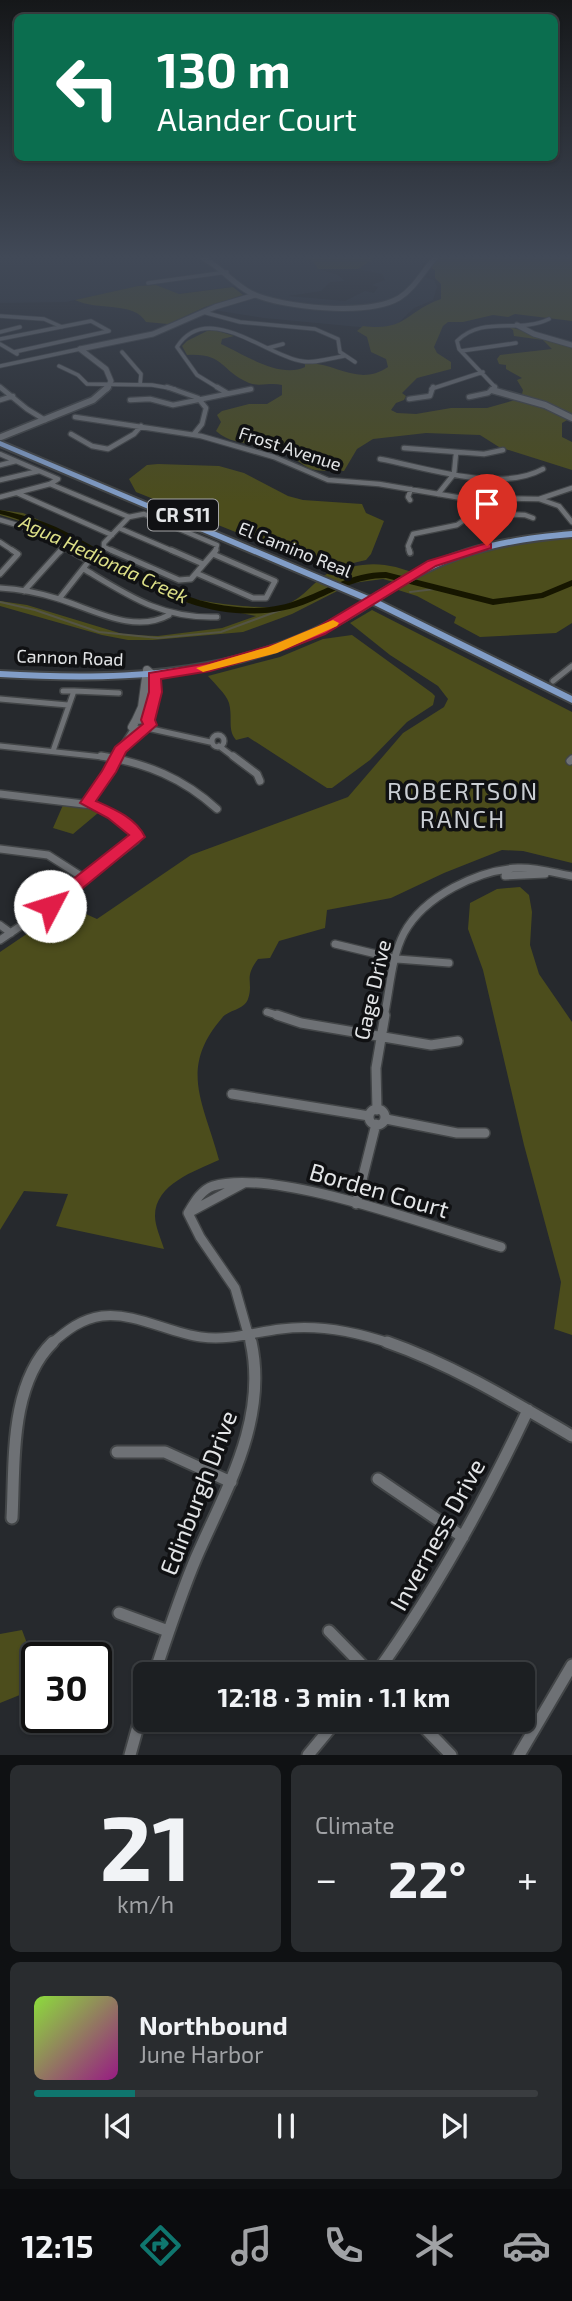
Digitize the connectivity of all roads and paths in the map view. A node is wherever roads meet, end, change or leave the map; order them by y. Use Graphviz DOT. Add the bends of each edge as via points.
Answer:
graph roads {
  1 [pos="68,340"];
  2 [pos="119,340"];
  3 [pos="184,340"];
  4 [pos="250,340"];
  5 [pos="338,340"];
  6 [pos="458,340"];
  7 [pos="0,342"];
  8 [pos="516,343"];
  9 [pos="283,344"];
  10 [pos="80,349"];
  11 [pos="267,349"];
  12 [pos="461,351"];
  13 [pos="13,352"];
  14 [pos="122,352"];
  15 [pos="344,356"];
  16 [pos="27,360"];
  17 [pos="355,362"];
  18 [pos="0,366"];
  19 [pos="59,366"];
  20 [pos="483,372"];
  21 [pos="110,384"];
  22 [pos="141,385"];
  23 [pos="0,387"];
  24 [pos="251,389"];
  25 [pos="492,390"];
  26 [pos="227,393"];
  27 [pos="13,396"];
  28 [pos="469,397"];
  29 [pos="200,399"];
  30 [pos="409,399"];
  31 [pos="0,400"];
  32 [pos="130,400"];
  33 [pos="75,417"];
  34 [pos="572,418"];
  35 [pos="45,420"];
  36 [pos="141,426"];
  37 [pos="194,434"];
  38 [pos="72,435"];
  39 [pos="0,438"];
  40 [pos="404,448"];
  41 [pos="503,450"];
  42 [pos="456,453"];
  43 [pos="0,454"];
  44 [pos="380,460"];
  45 [pos="17,461"];
  46 [pos="0,465"];
  47 [pos="543,469"];
  48 [pos="40,471"];
  49 [pos="454,474"];
  50 [pos="0,480"];
  51 [pos="50,484"];
  52 [pos="572,488"];
  53 [pos="411,489"];
  54 [pos="17,493"];
  55 [pos="438,494"];
  56 [pos="0,496"];
  57 [pos="471,498"];
  58 [pos="539,499"];
  59 [pos="410,500"];
  60 [pos="471,513"];
  61 [pos="129,517"];
  62 [pos="533,517"];
  63 [pos="0,520"];
  64 [pos="572,522"];
  65 [pos="119,528"];
  66 [pos="572,532"];
  67 [pos="112,535"];
  68 [pos="0,542"];
  69 [pos="64,547"];
  70 [pos="410,553"];
  71 [pos="213,554"];
  72 [pos="204,562"];
  73 [pos="84,569"];
  74 [pos="196,573"];
  75 [pos="0,574"];
  76 [pos="0,588"];
  77 [pos="24,591"];
  78 [pos="370,596"];
  79 [pos="59,599"];
  80 [pos="169,615"];
  81 [pos="217,617"];
  82 [pos="572,666"];
  83 [pos="0,667"];
  84 [pos="0,674"];
  85 [pos="148,674"];
  86 [pos="553,681"];
  87 [pos="63,691"];
  88 [pos="74,691"];
  89 [pos="572,691"];
  90 [pos="119,693"];
  91 [pos="0,699"];
  92 [pos="572,700"];
  93 [pos="68,705"];
  94 [pos="143,725"];
  95 [pos="0,746"];
  96 [pos="53,751"];
  97 [pos="118,754"];
  98 [pos="260,781"];
  99 [pos="0,794"];
  100 [pos="87,803"];
  101 [pos="217,809"];
  102 [pos="0,849"];
  103 [pos="572,876"];
  104 [pos="84,878"];
  105 [pos="0,925"];
  106 [pos="11,933"];
  107 [pos="0,940"];
  108 [pos="335,944"];
  109 [pos="397,959"];
  110 [pos="449,963"];
  111 [pos="267,1012"];
  112 [pos="380,1036"];
  113 [pos="458,1041"];
  114 [pos="232,1094"];
  115 [pos="373,1113"];
  116 [pos="386,1119"];
  117 [pos="376,1124"];
  118 [pos="485,1133"];
  119 [pos="356,1204"];
  120 [pos="188,1213"];
  121 [pos="501,1247"];
  122 [pos="250,1332"];
  123 [pos="528,1410"];
  124 [pos="572,1436"];
  125 [pos="117,1452"];
  126 [pos="378,1479"];
  127 [pos="231,1482"];
  128 [pos="12,1518"];
  129 [pos="463,1537"];
  130 [pos="119,1613"];
  131 [pos="329,1631"];
  132 [pos="168,1632"];
  133 [pos="158,1662"];
  134 [pos="361,1662"];
  135 [pos="384,1662"];
  136 [pos="572,1664"];
  137 [pos="136,1732"];
  138 [pos="327,1732"];
  139 [pos="429,1732"];
  140 [pos="130,1755"];
  141 [pos="308,1755"];
  142 [pos="451,1755"];
  143 [pos="519,1755"];
  1 -- 13 [label="street"];
  2 -- 10 [label="street"];
  3 -- 26 [label="street" via="177,348 197,375"];
  4 -- 11 [label="street"];
  5 -- 15 [label="street"];
  6 -- 12 [label="street"];
  7 -- 13 [label="street"];
  8 -- 12 [label="street"];
  9 -- 11 [label="street"];
  10 -- 16 [label="street"];
  10 -- 21 [label="street" via="108,372"];
  11 -- 15 [label="street" via="299,361"];
  12 -- 20 [label="street"];
  13 -- 16 [label="street"];
  14 -- 22 [label="street" via="141,374"];
  15 -- 17 [label="street"];
  16 -- 18 [label="street"];
  19 -- 21 [label="street" via="84,383"];
  20 -- 25 [label="street" via="494,382"];
  20 -- 30 [label="street" via="437,385 426,399"];
  21 -- 22 [label="street"];
  21 -- 35 [label="street" via="93,400"];
  22 -- 29 [label="street" via="177,388"];
  23 -- 27 [label="street"];
  24 -- 26 [label="street"];
  25 -- 28 [label="street"];
  25 -- 34 [label="street"];
  26 -- 29 [label="street"];
  27 -- 31 [label="street"];
  27 -- 35 [label="street"];
  29 -- 32 [label="street" via="173,405"];
  29 -- 37 [label="street" via="206,411"];
  33 -- 36 [label="street, Frost Avenue"];
  35 -- 39 [label="street"];
  36 -- 37 [label="street, Frost Avenue"];
  36 -- 38 [label="street" via="108,449"];
  37 -- 53 [label="street, Frost Avenue" via="274,457 328,480"];
  39 -- 78 [label="main road, El Camino Real / CR S11" via="74,476"];
  40 -- 42 [label="street"];
  41 -- 42 [label="street"];
  42 -- 49 [label="street"];
  43 -- 45 [label="street"];
  44 -- 49 [label="street"];
  45 -- 46 [label="street"];
  45 -- 48 [label="street"];
  47 -- 49 [label="street" via="528,477 504,480"];
  48 -- 50 [label="street"];
  48 -- 51 [label="street" via="58,479"];
  49 -- 55 [label="street"];
  51 -- 54 [label="street"];
  51 -- 61 [label="street"];
  52 -- 58 [label="street"];
  53 -- 55 [label="street, Frost Avenue"];
  53 -- 59 [label="street"];
  54 -- 56 [label="street"];
  54 -- 67 [label="street"];
  55 -- 57 [label="street, Frost Avenue"];
  57 -- 58 [label="street, Frost Avenue"];
  57 -- 60 [label="street"];
  58 -- 64 [label="street" via="559,506"];
  60 -- 62 [label="street"];
  60 -- 70 [label="street" via="458,526 412,534"];
  61 -- 65 [label="street"];
  61 -- 71 [label="street" via="144,514 217,545"];
  63 -- 69 [label="street" via="31,529"];
  65 -- 67 [label="street"];
  65 -- 72 [label="street"];
  66 -- 78 [label="main road, Cannon Road" via="487,541 437,556"];
  67 -- 74 [label="street" via="104,547 179,580"];
  68 -- 75 [label="street" via="18,554"];
  69 -- 73 [label="street" via="89,561"];
  69 -- 77 [label="street"];
  71 -- 72 [label="street"];
  71 -- 74 [label="street" via="275,581 275,585 266,598 253,598"];
  72 -- 74 [label="street"];
  73 -- 79 [label="street"];
  73 -- 80 [label="street"];
  76 -- 77 [label="street"];
  77 -- 79 [label="street"];
  78 -- 85 [label="main road, Cannon Road" via="268,645"];
  78 -- 86 [label="main road, El Camino Real / CR S11" via="454,630"];
  78 -- 92 [label="main road, El Camino Real / CR S11"];
  79 -- 80 [label="street" via="124,621 155,621"];
  80 -- 81 [label="street"];
  82 -- 86 [label="street"];
  83 -- 85 [label="main road, Cannon Road"];
  84 -- 85 [label="main road, Cannon Road" via="85,679"];
  85 -- 94 [label="street"];
  86 -- 89 [label="main road, El Camino Real / CR S11"];
  87 -- 88 [label="street"];
  88 -- 90 [label="street"];
  88 -- 93 [label="street"];
  91 -- 93 [label="street"];
  93 -- 96 [label="street"];
  94 -- 97 [label="street"];
  94 -- 98 [label="street" via="199,739 225,738 219,746"];
  95 -- 96 [label="street"];
  96 -- 97 [label="street"];
  97 -- 100 [label="street"];
  97 -- 101 [label="street" via="161,771 206,797"];
  99 -- 100 [label="street"];
  100 -- 104 [label="street" via="113,815 138,837"];
  102 -- 104 [label="street" via="48,855"];
  103 -- 109 [label="street, Gage Drive" via="513,873 453,888 417,913 405,931"];
  104 -- 106 [label="street"];
  105 -- 106 [label="street"];
  106 -- 107 [label="street"];
  108 -- 109 [label="street"];
  109 -- 110 [label="street"];
  109 -- 112 [label="street, Gage Drive"];
  111 -- 112 [label="street" via="301,1024"];
  112 -- 113 [label="street" via="431,1045"];
  112 -- 115 [label="street, Gage Drive"];
  114 -- 115 [label="street"];
  115 -- 116 [label="street" via="382,1112"];
  115 -- 117 [label="street" via="371,1122"];
  116 -- 117 [label="street"];
  116 -- 118 [label="street" via="457,1133"];
  117 -- 119 [label="street"];
  119 -- 120 [label="street, Borden Court" via="295,1189 244,1183 223,1188"];
  119 -- 121 [label="street, Borden Court"];
  120 -- 122 [label="street, Edinburgh Drive" via="194,1231 227,1273"];
  122 -- 123 [label="street" via="293,1326 349,1333 410,1350 454,1367"];
  122 -- 127 [label="street, Edinburgh Drive" via="256,1399"];
  122 -- 128 [label="street" via="199,1337 117,1315 89,1320 61,1335 40,1356 25,1390"];
  123 -- 124 [label="street"];
  123 -- 129 [label="street, Inverness Drive"];
  125 -- 127 [label="street" via="165,1452"];
  126 -- 129 [label="street"];
  127 -- 132 [label="street, Edinburgh Drive"];
  129 -- 135 [label="street, Inverness Drive" via="408,1631"];
  130 -- 132 [label="street"];
  131 -- 134 [label="street"];
  132 -- 133 [label="street, Edinburgh Drive"];
  136 -- 143 [label="street"];
  137 -- 140 [label="street"];
  138 -- 141 [label="street"];
  139 -- 142 [label="street"];
}
